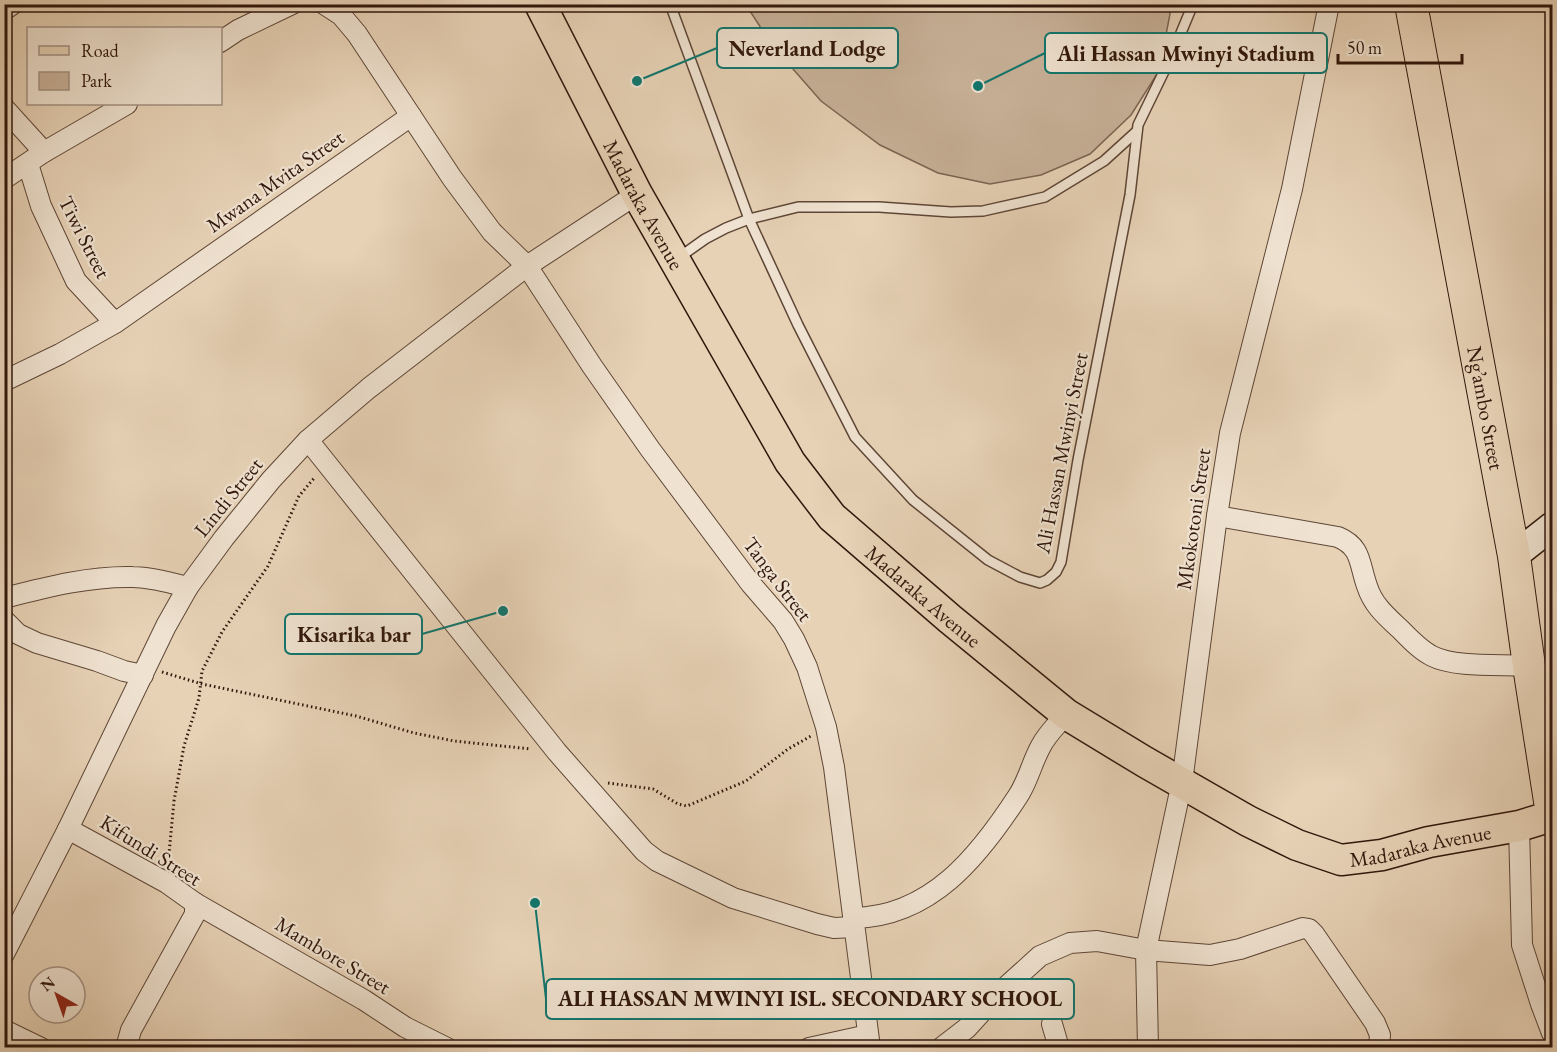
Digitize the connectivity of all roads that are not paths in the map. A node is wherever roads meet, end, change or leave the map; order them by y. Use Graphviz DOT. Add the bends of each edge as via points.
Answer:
graph roads {
  1 [pos="13,4"];
  2 [pos="291,4"];
  3 [pos="324,4"];
  4 [pos="540,4"];
  5 [pos="670,4"];
  6 [pos="1192,4"];
  7 [pos="1329,4"];
  8 [pos="1411,4"];
  9 [pos="4,9"];
  10 [pos="222,41"];
  11 [pos="125,105"];
  12 [pos="4,108"];
  13 [pos="411,116"];
  14 [pos="1137,131"];
  15 [pos="44,152"];
  16 [pos="28,164"];
  17 [pos="4,179"];
  18 [pos="637,194"];
  19 [pos="749,219"];
  20 [pos="675,261"];
  21 [pos="527,266"];
  22 [pos="114,322"];
  23 [pos="4,381"];
  24 [pos="308,440"];
  25 [pos="1216,516"];
  26 [pos="1552,526"];
  27 [pos="1514,556"];
  28 [pos="188,587"];
  29 [pos="4,598"];
  30 [pos="4,620"];
  31 [pos="1528,666"];
  32 [pos="145,671"];
  33 [pos="1066,714"];
  34 [pos="1182,782"];
  35 [pos="1552,815"];
  36 [pos="1519,826"];
  37 [pos="68,829"];
  38 [pos="195,903"];
  39 [pos="853,922"];
  40 [pos="1146,950"];
  41 [pos="4,954"];
  42 [pos="1052,1024"];
  43 [pos="4,1030"];
  44 [pos="1552,1034"];
  45 [pos="869,1041"];
  46 [pos="41,1047"];
  47 [pos="126,1047"];
  48 [pos="447,1047"];
  49 [pos="809,1047"];
  50 [pos="941,1047"];
  51 [pos="1059,1047"];
  52 [pos="1148,1047"];
  53 [pos="1377,1047"];
  1 -- 9 [label="street"];
  2 -- 10 [label="street"];
  3 -- 13 [label="street" via="341,15 357,34"];
  4 -- 18 [label="main road, Madaraka Avenue"];
  5 -- 19 [label="lane, Ali Hassan Mwinyi Street"];
  6 -- 14 [label="lane, Ali Hassan Mwinyi Street"];
  7 -- 25 [label="street, Mkokotoni Street" via="1292,189 1230,433"];
  8 -- 27 [label="highway, Ng’ambo Street"];
  11 -- 15 [label="street"];
  12 -- 15 [label="street"];
  13 -- 21 [label="street" via="492,232"];
  13 -- 22 [label="street, Mwana Mvita Street"];
  14 -- 19 [label="lane, Ali Hassan Mwinyi Street" via="1104,160 1046,197 983,211 798,207"];
  14 -- 19 [label="lane, Ali Hassan Mwinyi Street" via="1130,195 1061,562 1056,572 1040,583 1020,578 988,560 912,500 855,437"];
  15 -- 16 [label="street"];
  16 -- 17 [label="street"];
  16 -- 22 [label="street, Tiwi Street" via="41,206 76,281"];
  18 -- 20 [label="main road, Madaraka Avenue"];
  18 -- 21 [label="street, Lindi Street"];
  19 -- 20 [label="lane, Ali Hassan Mwinyi Street" via="705,239"];
  20 -- 33 [label="main road, Madaraka Avenue" via="790,462 832,517"];
  21 -- 24 [label="street, Lindi Street"];
  21 -- 39 [label="street, Tanga Street" via="650,449 794,639 826,727"];
  22 -- 23 [label="street, Mwana Mvita Street"];
  24 -- 28 [label="street, Lindi Street" via="224,538"];
  24 -- 39 [label="street" via="557,752 644,851 733,898 834,928"];
  25 -- 31 [label="street" via="1349,542 1356,550 1375,604 1425,652 1448,662"];
  25 -- 34 [label="street, Mkokotoni Street"];
  26 -- 27 [label="main road"];
  27 -- 31 [label="highway, Ng’ambo Street"];
  28 -- 29 [label="street" via="135,577 104,578 65,582"];
  28 -- 32 [label="street, Lindi Street"];
  30 -- 32 [label="street" via="18,634 37,643 124,671"];
  31 -- 35 [label="highway, Ng’ambo Street"];
  32 -- 37 [label="street, Lindi Street"];
  33 -- 34 [label="main road, Madaraka Avenue"];
  33 -- 39 [label="street" via="1042,743 1019,794 948,881 912,906"];
  34 -- 36 [label="main road, Madaraka Avenue" via="1248,821 1297,845 1341,860"];
  34 -- 40 [label="street, Mkokotoni Street"];
  35 -- 36 [label="main road, Madaraka Avenue"];
  36 -- 44 [label="street" via="1522,945"];
  37 -- 38 [label="street, Kifundi Street" via="167,883"];
  37 -- 41 [label="street, Lindi Street"];
  38 -- 47 [label="street, Kifundi Street" via="195,914 131,1030"];
  38 -- 48 [label="street, Mambore Street" via="405,1027"];
  39 -- 45 [label="street, Tanga Street"];
  40 -- 50 [label="street" via="1097,940 1054,948 1020,973 967,1028"];
  40 -- 52 [label="street, Mkokotoni Street"];
  40 -- 53 [label="street" via="1210,955 1309,929 1375,1023 1380,1035"];
  42 -- 51 [label="street"];
  43 -- 46 [label="street"];
  45 -- 49 [label="street"];
}
